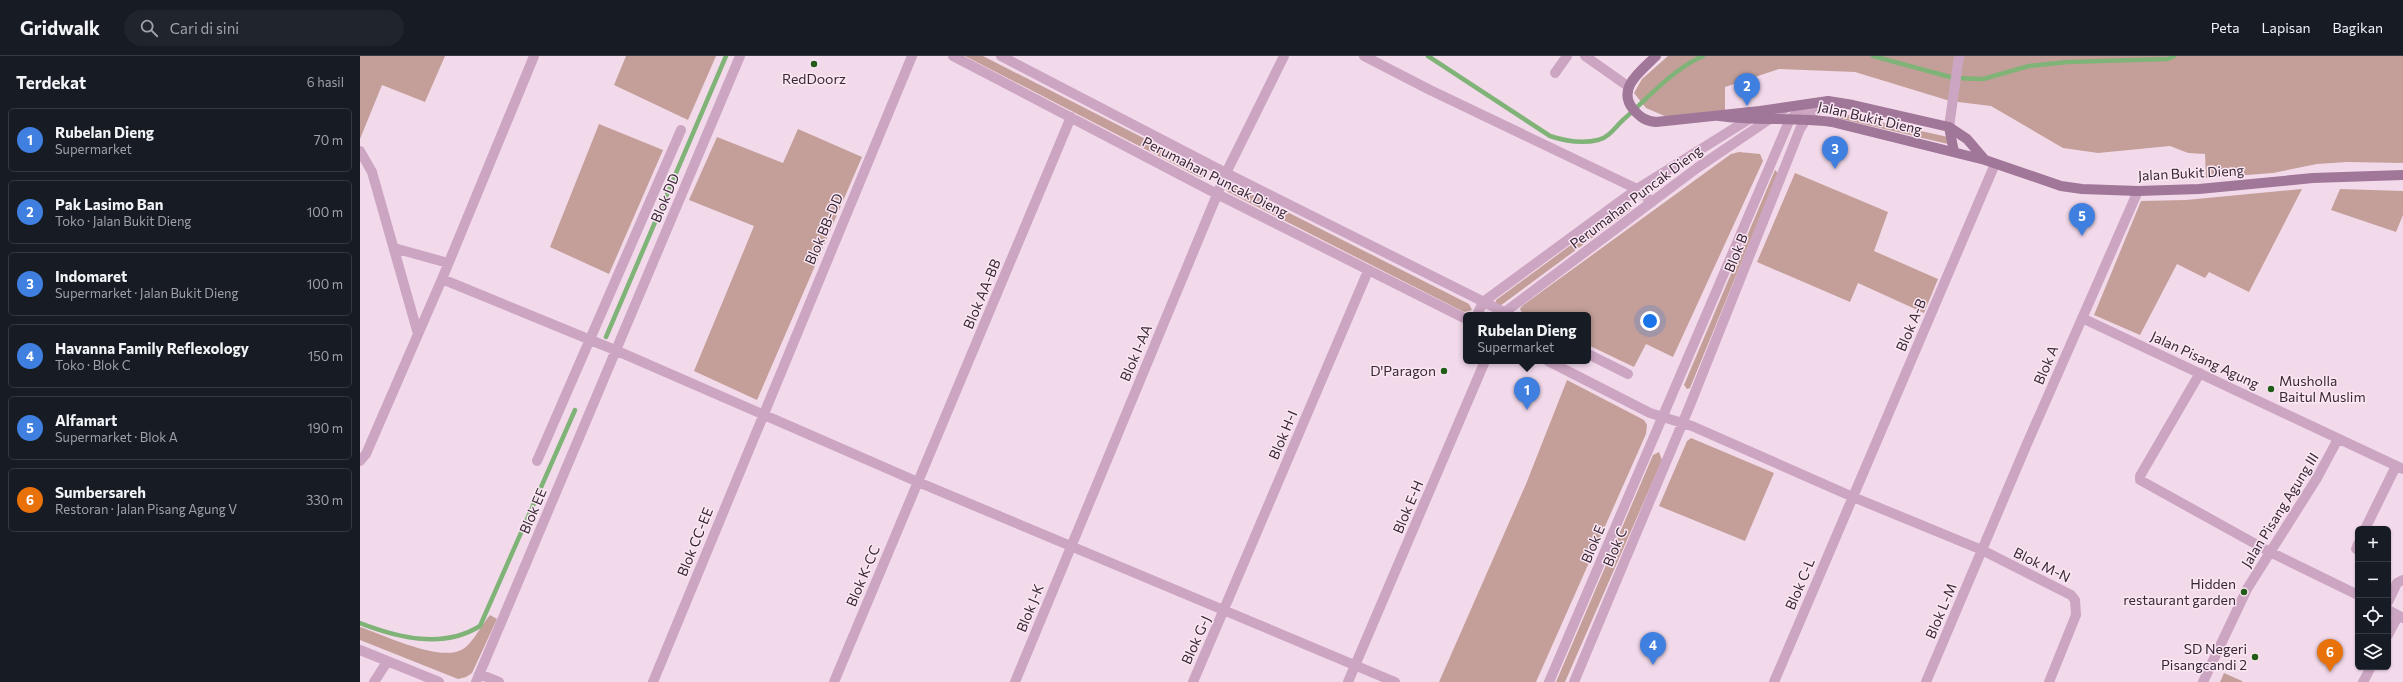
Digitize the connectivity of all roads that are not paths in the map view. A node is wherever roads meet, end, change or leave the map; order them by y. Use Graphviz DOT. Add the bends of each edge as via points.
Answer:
graph roads {
  1 [pos="534,56"];
  2 [pos="740,56"];
  3 [pos="912,56"];
  4 [pos="953,56"];
  5 [pos="1001,56"];
  6 [pos="1284,56"];
  7 [pos="1364,56"];
  8 [pos="1567,56"];
  9 [pos="1585,56"];
  10 [pos="1656,56"];
  11 [pos="1959,56"];
  12 [pos="1555,73"];
  13 [pos="1629,87"];
  14 [pos="1828,102"];
  15 [pos="1808,104"];
  16 [pos="1786,108"];
  17 [pos="1760,112"];
  18 [pos="1719,116"];
  19 [pos="1071,117"];
  20 [pos="1807,118"];
  21 [pos="1790,119"];
  22 [pos="1748,120"];
  23 [pos="1770,120"];
  24 [pos="1949,127"];
  25 [pos="681,130"];
  26 [pos="360,151"];
  27 [pos="1954,152"];
  28 [pos="1985,160"];
  29 [pos="1995,164"];
  30 [pos="1226,173"];
  31 [pos="2403,175"];
  32 [pos="1637,189"];
  33 [pos="2138,191"];
  34 [pos="1217,194"];
  35 [pos="1652,202"];
  36 [pos="394,248"];
  37 [pos="448,263"];
  38 [pos="1368,270"];
  39 [pos="442,279"];
  40 [pos="1483,302"];
  41 [pos="1478,312"];
  42 [pos="1503,312"];
  43 [pos="1510,312"];
  44 [pos="1463,318"];
  45 [pos="2082,318"];
  46 [pos="418,334"];
  47 [pos="589,340"];
  48 [pos="610,349"];
  49 [pos="1591,356"];
  50 [pos="1484,364"];
  51 [pos="1554,364"];
  52 [pos="1628,374"];
  53 [pos="2200,374"];
  54 [pos="762,413"];
  55 [pos="1663,417"];
  56 [pos="1682,423"];
  57 [pos="2338,438"];
  58 [pos="360,461"];
  59 [pos="537,461"];
  60 [pos="2399,467"];
  61 [pos="918,482"];
  62 [pos="1853,497"];
  63 [pos="2367,526"];
  64 [pos="1071,545"];
  65 [pos="1982,550"];
  66 [pos="2270,552"];
  67 [pos="2403,580"];
  68 [pos="2355,594"];
  69 [pos="2390,598"];
  70 [pos="1224,610"];
  71 [pos="2391,612"];
  72 [pos="2401,617"];
  73 [pos="2389,634"];
  74 [pos="360,650"];
  75 [pos="387,662"];
  76 [pos="1356,665"];
  77 [pos="2369,670"];
  78 [pos="478,678"];
  79 [pos="374,682"];
  80 [pos="439,682"];
  81 [pos="499,682"];
  82 [pos="653,682"];
  83 [pos="834,682"];
  84 [pos="1015,682"];
  85 [pos="1193,682"];
  86 [pos="1348,682"];
  87 [pos="1395,682"];
  88 [pos="1549,682"];
  89 [pos="1574,682"];
  90 [pos="1774,682"];
  91 [pos="1926,682"];
  92 [pos="2049,682"];
  93 [pos="2203,682"];
  94 [pos="2363,682"];
  1 -- 37 [label="street"];
  2 -- 48 [label="street, Blok DD"];
  3 -- 54 [label="street, Blok BB-DD"];
  4 -- 19 [label="street, Perumahan Puncak Dieng"];
  5 -- 30 [label="street, Perumahan Puncak Dieng"];
  6 -- 30 [label="street, Blok I-AA"];
  7 -- 32 [label="street"];
  8 -- 12 [label="street"];
  9 -- 13 [label="street"];
  10 -- 13 [label="street"];
  11 -- 24 [label="street"];
  13 -- 18 [label="street" via="1627,101 1640,117 1647,121"];
  14 -- 15 [label="street, Jalan Bukit Dieng"];
  14 -- 20 [label="street, Blok B"];
  14 -- 24 [label="street, Jalan Bukit Dieng" via="1853,105"];
  15 -- 16 [label="street, Jalan Bukit Dieng"];
  15 -- 21 [label="street"];
  16 -- 17 [label="street, Jalan Bukit Dieng"];
  16 -- 23 [label="street, Perumahan Puncak Dieng"];
  17 -- 18 [label="street, Jalan Bukit Dieng"];
  17 -- 22 [label="street, Perumahan Puncak Dieng"];
  18 -- 22 [label="street, Jalan Bukit Dieng"];
  19 -- 34 [label="street, Perumahan Puncak Dieng"];
  19 -- 61 [label="street, Blok AA-BB"];
  20 -- 21 [label="street, Jalan Bukit Dieng"];
  20 -- 27 [label="street, Jalan Bukit Dieng" via="1860,128"];
  20 -- 56 [label="street, Blok B" via="1797,136"];
  21 -- 23 [label="street, Jalan Bukit Dieng"];
  21 -- 55 [label="street, Blok E"];
  22 -- 23 [label="street, Jalan Bukit Dieng"];
  22 -- 32 [label="street, Perumahan Puncak Dieng"];
  23 -- 35 [label="street, Perumahan Puncak Dieng" via="1742,136"];
  24 -- 27 [label="street"];
  24 -- 28 [label="street, Jalan Bukit Dieng" via="1967,139"];
  25 -- 47 [label="street"];
  26 -- 36 [label="street" via="372,172"];
  27 -- 28 [label="street, Jalan Bukit Dieng"];
  28 -- 29 [label="street, Jalan Bukit Dieng"];
  29 -- 33 [label="street, Jalan Bukit Dieng" via="2061,186"];
  29 -- 62 [label="street, Blok A-B"];
  30 -- 34 [label="street, Blok I-AA"];
  30 -- 40 [label="street, Perumahan Puncak Dieng"];
  31 -- 33 [label="street, Jalan Bukit Dieng" via="2354,175 2199,189"];
  32 -- 35 [label="street"];
  32 -- 40 [label="street, Perumahan Puncak Dieng"];
  33 -- 45 [label="street, Blok A"];
  34 -- 38 [label="street, Perumahan Puncak Dieng"];
  34 -- 64 [label="street, Blok I-AA"];
  35 -- 43 [label="street, Perumahan Puncak Dieng"];
  36 -- 37 [label="street"];
  36 -- 46 [label="street"];
  37 -- 39 [label="street"];
  38 -- 44 [label="street, Perumahan Puncak Dieng"];
  38 -- 70 [label="street, Blok H-I"];
  39 -- 46 [label="street"];
  39 -- 47 [label="street"];
  40 -- 41 [label="street, Perumahan Puncak Dieng"];
  40 -- 42 [label="street, Perumahan Puncak Dieng"];
  45 -- 53 [label="street, Jalan Pisang Agung"];
  45 -- 65 [label="street, Blok A"];
  46 -- 58 [label="street" via="366,454"];
  47 -- 48 [label="street"];
  47 -- 59 [label="street"];
  48 -- 54 [label="street"];
  48 -- 78 [label="street, Blok EE"];
  49 -- 52 [label="street"];
  50 -- 76 [label="street, Blok E-H"];
  51 -- 55 [label="street" via="1650,413"];
  53 -- 57 [label="street, Jalan Pisang Agung"];
  53 -- 66 [label="street" via="2140,480"];
  54 -- 61 [label="street"];
  54 -- 82 [label="street, Blok CC-EE"];
  55 -- 56 [label="street"];
  55 -- 88 [label="street, Blok E"];
  56 -- 62 [label="street"];
  56 -- 89 [label="street, Blok C"];
  57 -- 60 [label="street, Jalan Pisang Agung"];
  57 -- 66 [label="street, Jalan Pisang Agung III" via="2317,478"];
  60 -- 63 [label="street"];
  61 -- 64 [label="street"];
  61 -- 83 [label="street, Blok K-CC"];
  62 -- 65 [label="street"];
  62 -- 90 [label="street, Blok C-L"];
  64 -- 70 [label="street"];
  64 -- 84 [label="street, Blok J-K"];
  65 -- 91 [label="street, Blok L-M"];
  65 -- 92 [label="street, Blok M-N" via="2066,592 2075,600 2076,615"];
  66 -- 68 [label="street"];
  66 -- 93 [label="street, Jalan Pisang Agung III" via="2244,596"];
  67 -- 69 [label="street" via="2397,584"];
  70 -- 76 [label="street"];
  70 -- 85 [label="street, Blok G-J"];
  71 -- 72 [label="street"];
  72 -- 73 [label="street"];
  74 -- 75 [label="street"];
  75 -- 79 [label="street"];
  75 -- 80 [label="street"];
  76 -- 86 [label="street, Blok E-H"];
  76 -- 87 [label="street"];
  77 -- 94 [label="street"];
  78 -- 81 [label="street"];
}
